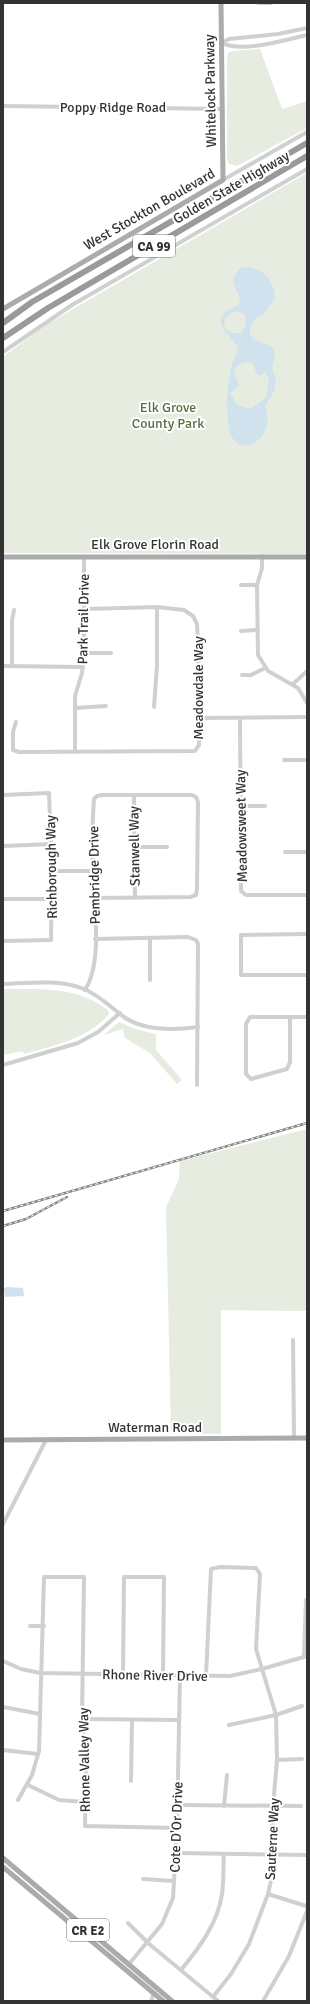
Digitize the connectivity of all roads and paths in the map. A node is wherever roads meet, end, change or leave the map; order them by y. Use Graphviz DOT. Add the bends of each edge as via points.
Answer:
graph roads {
  1 [pos="222,3"];
  2 [pos="258,3"];
  3 [pos="271,3"];
  4 [pos="307,28"];
  5 [pos="307,35"];
  6 [pos="222,43"];
  7 [pos="3,106"];
  8 [pos="223,108"];
  9 [pos="307,132"];
  10 [pos="307,144"];
  11 [pos="307,156"];
  12 [pos="307,169"];
  13 [pos="223,180"];
  14 [pos="3,309"];
  15 [pos="3,323"];
  16 [pos="3,338"];
  17 [pos="3,352"];
  18 [pos="262,556"];
  19 [pos="3,557"];
  20 [pos="84,557"];
  21 [pos="307,557"];
  22 [pos="241,585"];
  23 [pos="257,585"];
  24 [pos="157,607"];
  25 [pos="85,609"];
  26 [pos="14,610"];
  27 [pos="241,630"];
  28 [pos="258,630"];
  29 [pos="84,653"];
  30 [pos="111,653"];
  31 [pos="3,666"];
  32 [pos="12,666"];
  33 [pos="83,667"];
  34 [pos="265,668"];
  35 [pos="307,672"];
  36 [pos="242,675"];
  37 [pos="293,684"];
  38 [pos="307,703"];
  39 [pos="106,706"];
  40 [pos="75,708"];
  41 [pos="154,708"];
  42 [pos="307,717"];
  43 [pos="199,718"];
  44 [pos="240,718"];
  45 [pos="16,722"];
  46 [pos="75,751"];
  47 [pos="284,760"];
  48 [pos="307,760"];
  49 [pos="3,795"];
  50 [pos="134,795"];
  51 [pos="241,806"];
  52 [pos="265,806"];
  53 [pos="52,844"];
  54 [pos="3,846"];
  55 [pos="135,847"];
  56 [pos="167,847"];
  57 [pos="285,852"];
  58 [pos="307,852"];
  59 [pos="52,871"];
  60 [pos="93,871"];
  61 [pos="307,895"];
  62 [pos="136,896"];
  63 [pos="94,898"];
  64 [pos="3,899"];
  65 [pos="52,899"];
  66 [pos="307,934"];
  67 [pos="150,938"];
  68 [pos="95,939"];
  69 [pos="3,941"];
  70 [pos="307,975"];
  71 [pos="150,980"];
  72 [pos="3,984"];
  73 [pos="85,990"];
  74 [pos="120,1012"];
  75 [pos="290,1017"];
  76 [pos="307,1017"];
  77 [pos="198,1027"];
  78 [pos="3,1065"];
  79 [pos="197,1085"];
  80 [pos="293,1340"];
  81 [pos="294,1438"];
  82 [pos="307,1438"];
  83 [pos="3,1440"];
  84 [pos="46,1440"];
  85 [pos="3,1524"];
  86 [pos="306,1600"];
  87 [pos="30,1626"];
  88 [pos="44,1626"];
  89 [pos="305,1656"];
  90 [pos="3,1661"];
  91 [pos="262,1669"];
  92 [pos="40,1673"];
  93 [pos="83,1673"];
  94 [pos="123,1674"];
  95 [pos="163,1674"];
  96 [pos="180,1675"];
  97 [pos="206,1676"];
  98 [pos="3,1706"];
  99 [pos="302,1706"];
  100 [pos="40,1714"];
  101 [pos="276,1715"];
  102 [pos="82,1719"];
  103 [pos="132,1720"];
  104 [pos="179,1720"];
  105 [pos="229,1725"];
  106 [pos="3,1750"];
  107 [pos="38,1754"];
  108 [pos="302,1759"];
  109 [pos="277,1760"];
  110 [pos="227,1775"];
  111 [pos="131,1781"];
  112 [pos="28,1785"];
  113 [pos="18,1800"];
  114 [pos="85,1802"];
  115 [pos="177,1805"];
  116 [pos="224,1806"];
  117 [pos="273,1806"];
  118 [pos="301,1806"];
  119 [pos="177,1828"];
  120 [pos="176,1853"];
  121 [pos="224,1854"];
  122 [pos="272,1854"];
  123 [pos="307,1855"];
  124 [pos="3,1858"];
  125 [pos="3,1867"];
  126 [pos="143,1879"];
  127 [pos="174,1880"];
  128 [pos="35,1885"];
  129 [pos="268,1894"];
  130 [pos="307,1907"];
  131 [pos="307,1911"];
  132 [pos="128,1923"];
  133 [pos="86,1937"];
  134 [pos="148,1942"];
  135 [pos="129,1964"];
  136 [pos="181,1970"];
  137 [pos="152,1984"];
  138 [pos="154,1993"];
  139 [pos="213,1997"];
  140 [pos="151,2001"];
  141 [pos="163,2001"];
  142 [pos="172,2001"];
  143 [pos="218,2001"];
  144 [pos="263,2001"];
  1 -- 6 [label="main road, Whitelock Parkway"];
  2 -- 3 [label="street"];
  4 -- 6 [label="street" via="272,35 229,39"];
  5 -- 6 [label="street" via="256,45 230,46"];
  6 -- 8 [label="main road, Whitelock Parkway"];
  7 -- 8 [label="street, Poppy Ridge Road"];
  8 -- 13 [label="main road, Whitelock Parkway"];
  9 -- 13 [label="street, West Stockton Boulevard"];
  10 -- 15 [label="highway, Golden State Highway / CA 99" via="32,302"];
  11 -- 16 [label="highway, Golden State Highway / CA 99" via="48,308"];
  12 -- 17 [label="street" via="72,306"];
  13 -- 14 [label="main road, West Stockton Boulevard"];
  18 -- 20 [label="main road, Elk Grove Florin Road"];
  18 -- 21 [label="main road, Elk Grove Florin Road"];
  18 -- 23 [label="street" via="262,568"];
  19 -- 20 [label="main road, Elk Grove Florin Road"];
  20 -- 25 [label="street, Park Trail Drive"];
  22 -- 23 [label="street"];
  23 -- 28 [label="street"];
  24 -- 25 [label="street, Meadowdale Way"];
  24 -- 41 [label="street"];
  24 -- 43 [label="street, Meadowdale Way" via="184,610 196,620"];
  25 -- 29 [label="street, Park Trail Drive"];
  26 -- 32 [label="street"];
  27 -- 28 [label="street"];
  28 -- 34 [label="street" via="258,651"];
  29 -- 30 [label="street"];
  29 -- 33 [label="street, Park Trail Drive"];
  31 -- 32 [label="street"];
  32 -- 33 [label="street"];
  33 -- 40 [label="street, Park Trail Drive" via="75,692"];
  34 -- 36 [label="street"];
  34 -- 37 [label="street" via="274,676"];
  35 -- 37 [label="street"];
  37 -- 38 [label="street" via="301,690"];
  39 -- 40 [label="street"];
  40 -- 46 [label="street, Park Trail Drive"];
  42 -- 44 [label="street"];
  43 -- 44 [label="street"];
  43 -- 46 [label="street, Meadowdale Way" via="199,745 195,751"];
  44 -- 51 [label="street, Meadowsweet Way"];
  45 -- 46 [label="street" via="13,750"];
  47 -- 48 [label="street"];
  49 -- 53 [label="street, Richborough Way" via="49,793"];
  50 -- 55 [label="street, Stanwell Way"];
  50 -- 60 [label="street, Pembridge Drive" via="100,795 94,799"];
  50 -- 62 [label="street" via="192,794 198,802 196,895"];
  51 -- 52 [label="street"];
  51 -- 61 [label="street, Meadowsweet Way" via="241,891 246,895"];
  53 -- 54 [label="street"];
  53 -- 59 [label="street, Richborough Way"];
  55 -- 56 [label="street"];
  55 -- 62 [label="street, Stanwell Way"];
  57 -- 58 [label="street"];
  59 -- 60 [label="street"];
  59 -- 65 [label="street, Richborough Way"];
  60 -- 63 [label="street, Pembridge Drive"];
  62 -- 63 [label="street"];
  63 -- 68 [label="street, Pembridge Drive"];
  64 -- 65 [label="street"];
  65 -- 69 [label="street, Richborough Way" via="51,940"];
  66 -- 70 [label="street" via="241,935 241,975"];
  67 -- 68 [label="street"];
  67 -- 71 [label="street"];
  67 -- 77 [label="street" via="193,937 196,940"];
  68 -- 73 [label="street, Pembridge Drive" via="94,968"];
  72 -- 73 [label="street" via="51,982"];
  73 -- 74 [label="street"];
  74 -- 77 [label="street" via="129,1020 148,1027"];
  74 -- 78 [label="street" via="98,1032 78,1043"];
  75 -- 75 [label="street" via="290,1062 287,1069 251,1079 246,1074 246,1024 250,1017"];
  75 -- 76 [label="street"];
  77 -- 79 [label="street"];
  80 -- 81 [label="street"];
  81 -- 82 [label="main road, Waterman Road"];
  81 -- 84 [label="main road, Waterman Road"];
  83 -- 84 [label="main road, Waterman Road"];
  84 -- 85 [label="street"];
  86 -- 89 [label="street"];
  87 -- 88 [label="street"];
  88 -- 92 [label="street"];
  88 -- 93 [label="street, Rhone Valley Way" via="44,1577 84,1577"];
  89 -- 91 [label="street, Rhone River Drive"];
  90 -- 92 [label="street, Rhone River Drive" via="21,1669"];
  91 -- 97 [label="street, Rhone River Drive" via="230,1676"];
  91 -- 97 [label="street, Sauterne Way" via="256,1649 260,1574 256,1568 220,1567 211,1569"];
  91 -- 101 [label="street, Sauterne Way"];
  92 -- 93 [label="street, Rhone River Drive"];
  92 -- 100 [label="street"];
  93 -- 94 [label="street, Rhone River Drive"];
  93 -- 102 [label="street, Rhone Valley Way"];
  94 -- 95 [label="street, Rhone River Drive"];
  94 -- 95 [label="street" via="124,1577 164,1577"];
  95 -- 96 [label="street, Rhone River Drive"];
  96 -- 97 [label="street, Rhone River Drive"];
  96 -- 104 [label="street, Cote D'Or Drive"];
  98 -- 100 [label="street"];
  99 -- 101 [label="street"];
  100 -- 107 [label="street"];
  101 -- 105 [label="street"];
  101 -- 109 [label="street, Sauterne Way"];
  102 -- 103 [label="street"];
  102 -- 114 [label="street, Rhone Valley Way" via="86,1754"];
  103 -- 104 [label="street"];
  103 -- 111 [label="street"];
  104 -- 115 [label="street, Cote D'Or Drive"];
  106 -- 107 [label="street"];
  107 -- 112 [label="street"];
  108 -- 109 [label="street"];
  109 -- 117 [label="street, Sauterne Way"];
  110 -- 116 [label="street"];
  112 -- 113 [label="street"];
  112 -- 114 [label="street" via="65,1802"];
  114 -- 119 [label="street, Rhone Valley Way" via="85,1826"];
  115 -- 116 [label="street"];
  115 -- 119 [label="street, Cote D'Or Drive"];
  116 -- 117 [label="street"];
  117 -- 118 [label="street"];
  117 -- 122 [label="street, Sauterne Way"];
  119 -- 120 [label="street, Cote D'Or Drive"];
  120 -- 121 [label="street"];
  120 -- 127 [label="street, Cote D'Or Drive"];
  121 -- 122 [label="street"];
  121 -- 136 [label="street" via="220,1903 204,1940"];
  122 -- 123 [label="street"];
  122 -- 129 [label="street, Sauterne Way" via="272,1876"];
  124 -- 128 [label="main road, CR E2"];
  125 -- 133 [label="main road, CR E2"];
  126 -- 127 [label="street"];
  127 -- 134 [label="street, Cote D'Or Drive" via="173,1898 166,1916"];
  128 -- 133 [label="main road" via="38,1891 84,1930"];
  128 -- 135 [label="main road, CR E2"];
  129 -- 130 [label="street"];
  129 -- 139 [label="street, Sauterne Way" via="249,1944"];
  131 -- 144 [label="street" via="287,1961"];
  132 -- 134 [label="street"];
  133 -- 137 [label="main road" via="92,1938 147,1983"];
  133 -- 138 [label="main road, CR E2"];
  134 -- 135 [label="street, Cote D'Or Drive"];
  134 -- 136 [label="street"];
  135 -- 137 [label="main road, CR E2"];
  136 -- 139 [label="street"];
  137 -- 142 [label="main road, CR E2"];
  138 -- 140 [label="street"];
  138 -- 141 [label="main road, CR E2"];
  139 -- 143 [label="street"];
}
